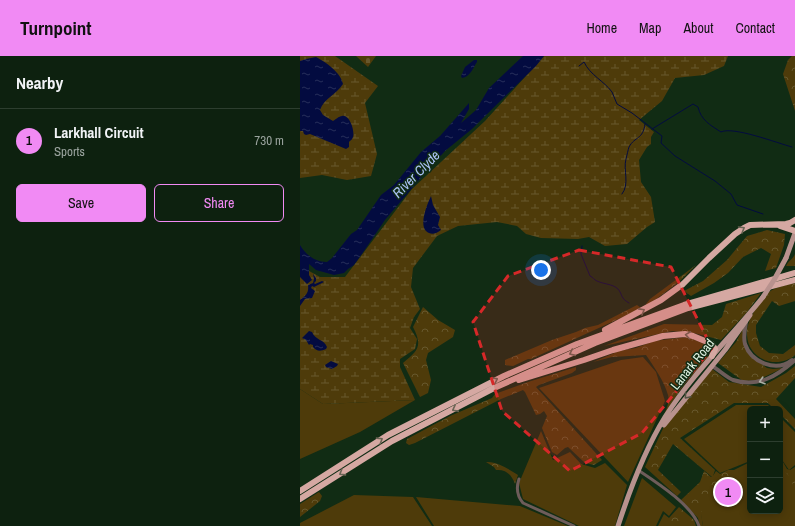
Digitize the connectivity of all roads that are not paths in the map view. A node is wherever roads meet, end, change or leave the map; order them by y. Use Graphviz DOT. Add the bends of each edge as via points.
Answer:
graph roads {
  1 [pos="795,220"];
  2 [pos="772,225"];
  3 [pos="795,232"];
  4 [pos="795,273"];
  5 [pos="795,280"];
  6 [pos="755,307"];
  7 [pos="744,324"];
  8 [pos="583,342"];
  9 [pos="712,344"];
  10 [pos="719,347"];
  11 [pos="711,358"];
  12 [pos="795,359"];
  13 [pos="712,366"];
  14 [pos="494,388"];
  15 [pos="653,440"];
  16 [pos="638,470"];
  17 [pos="519,479"];
  18 [pos="300,491"];
  19 [pos="300,499"];
  20 [pos="574,526"];
  21 [pos="618,526"];
  22 [pos="699,526"];
  1 -- 2 [label="highway"];
  2 -- 3 [label="highway"];
  8 -- 2 [label="highway, one-way" via="661,300 683,284 744,228 750,225"];
  3 -- 6 [label="main road, Lanark Road, bridge" via="786,258"];
  4 -- 8 [label="highway" via="684,305"];
  5 -- 14 [label="highway, one-way" via="688,308 595,343"];
  6 -- 7 [label="main road, Lanark Road"];
  6 -- 10 [label="main road, Lanark Road"];
  7 -- 10 [label="main road" via="724,348"];
  7 -- 12 [label="street" via="745,343 750,353 759,361 778,366"];
  7 -- 13 [label="main road, Lanark Road"];
  18 -- 8 [label="highway, one-way" via="388,435 504,376"];
  9 -- 10 [label="highway"];
  9 -- 11 [label="highway" via="715,349"];
  9 -- 14 [label="highway, one-way" via="684,334 663,336"];
  10 -- 11 [label="main road, Lanark Road"];
  11 -- 13 [label="main road"];
  11 -- 15 [label="main road, Lanark Road" via="665,417"];
  12 -- 13 [label="street, one-way" via="759,383 732,380"];
  13 -- 15 [label="main road, Lanark Road, one-way"];
  14 -- 19 [label="highway, one-way" via="392,441"];
  15 -- 16 [label="main road, Lanark Road"];
  16 -- 21 [label="main road, Lanark Road"];
  16 -- 22 [label="street" via="678,500 697,519"];
  17 -- 20 [label="street" via="517,490 523,503"];
}
